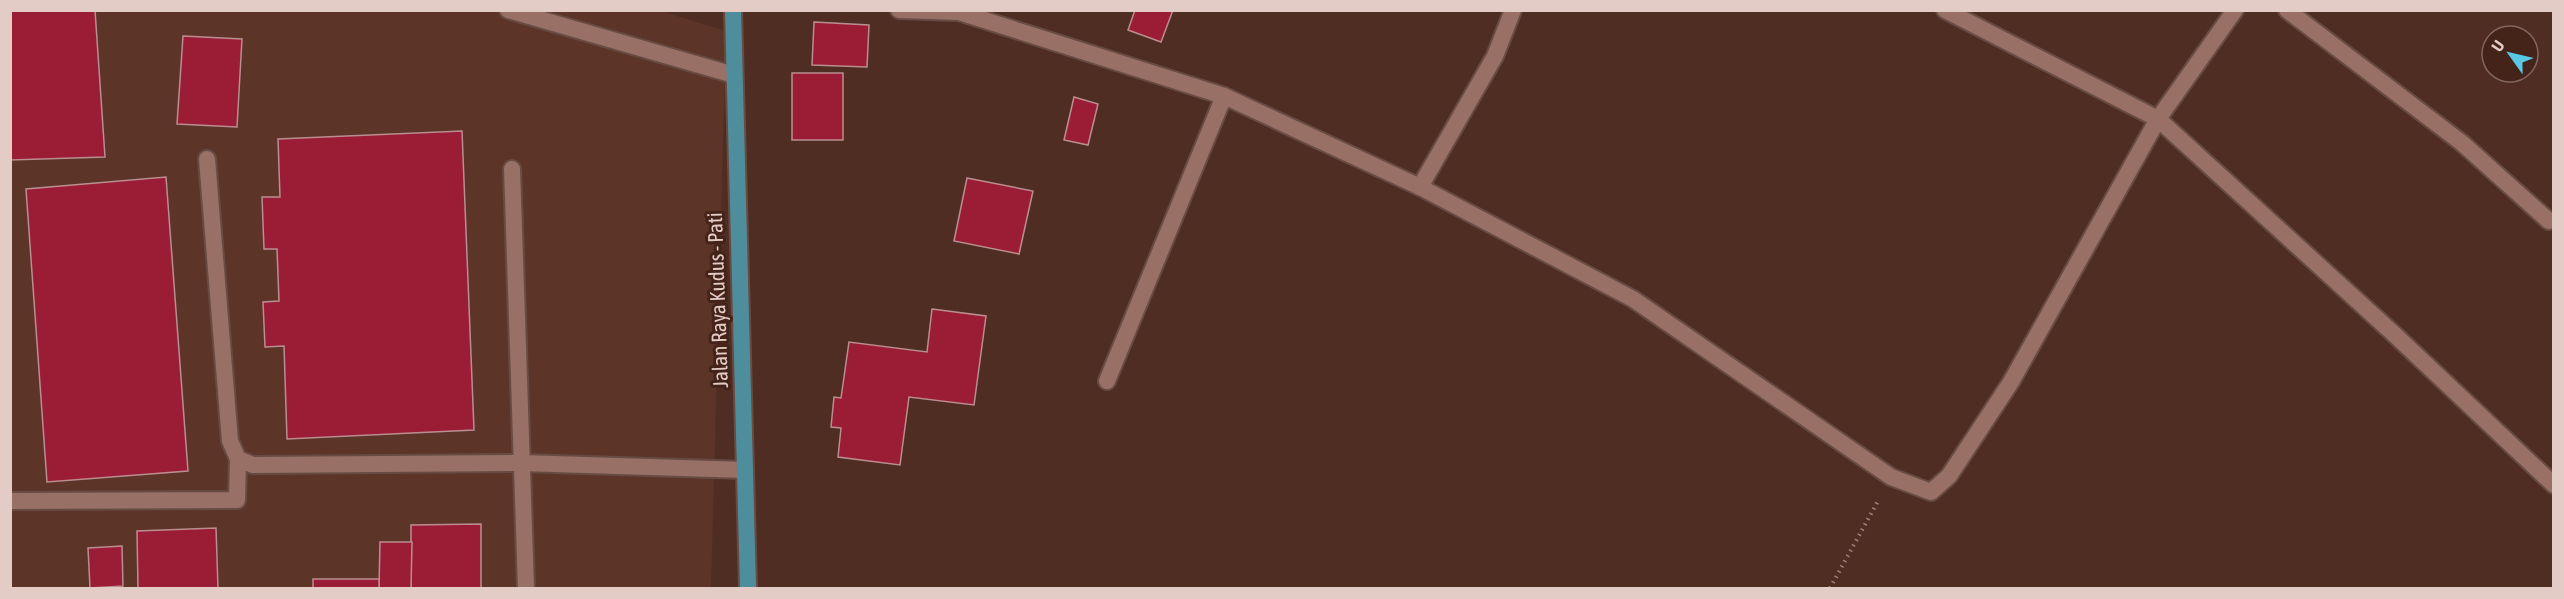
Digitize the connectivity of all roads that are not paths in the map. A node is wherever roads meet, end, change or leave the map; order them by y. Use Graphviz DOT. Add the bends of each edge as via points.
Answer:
graph roads {
  1 [pos="508,10"];
  2 [pos="733,10"];
  3 [pos="899,10"];
  4 [pos="1513,10"];
  5 [pos="1945,10"];
  6 [pos="2235,10"];
  7 [pos="2287,10"];
  8 [pos="734,75"];
  9 [pos="1224,96"];
  10 [pos="2158,119"];
  11 [pos="207,159"];
  12 [pos="512,169"];
  13 [pos="1420,187"];
  14 [pos="2548,221"];
  15 [pos="1107,381"];
  16 [pos="238,459"];
  17 [pos="522,463"];
  18 [pos="745,470"];
  19 [pos="2553,485"];
  20 [pos="10,501"];
  21 [pos="526,588"];
  22 [pos="748,588"];
  1 -- 8 [label="street"];
  2 -- 8 [label="highway, Jalan Raya Kudus - Pati"];
  3 -- 9 [label="street" via="959,12"];
  4 -- 13 [label="street" via="1495,56"];
  5 -- 10 [label="street"];
  6 -- 10 [label="street"];
  7 -- 14 [label="street" via="2462,143"];
  8 -- 18 [label="highway, Jalan Raya Kudus - Pati"];
  9 -- 13 [label="street"];
  9 -- 15 [label="street"];
  10 -- 13 [label="street" via="2011,382 1949,476 1930,492 1891,477 1632,299"];
  10 -- 19 [label="street"];
  11 -- 16 [label="street" via="230,441"];
  12 -- 17 [label="street"];
  16 -- 17 [label="street" via="253,465"];
  16 -- 20 [label="street" via="237,500"];
  17 -- 18 [label="street"];
  17 -- 21 [label="street"];
  18 -- 22 [label="highway, Jalan Raya Kudus - Pati"];
}
